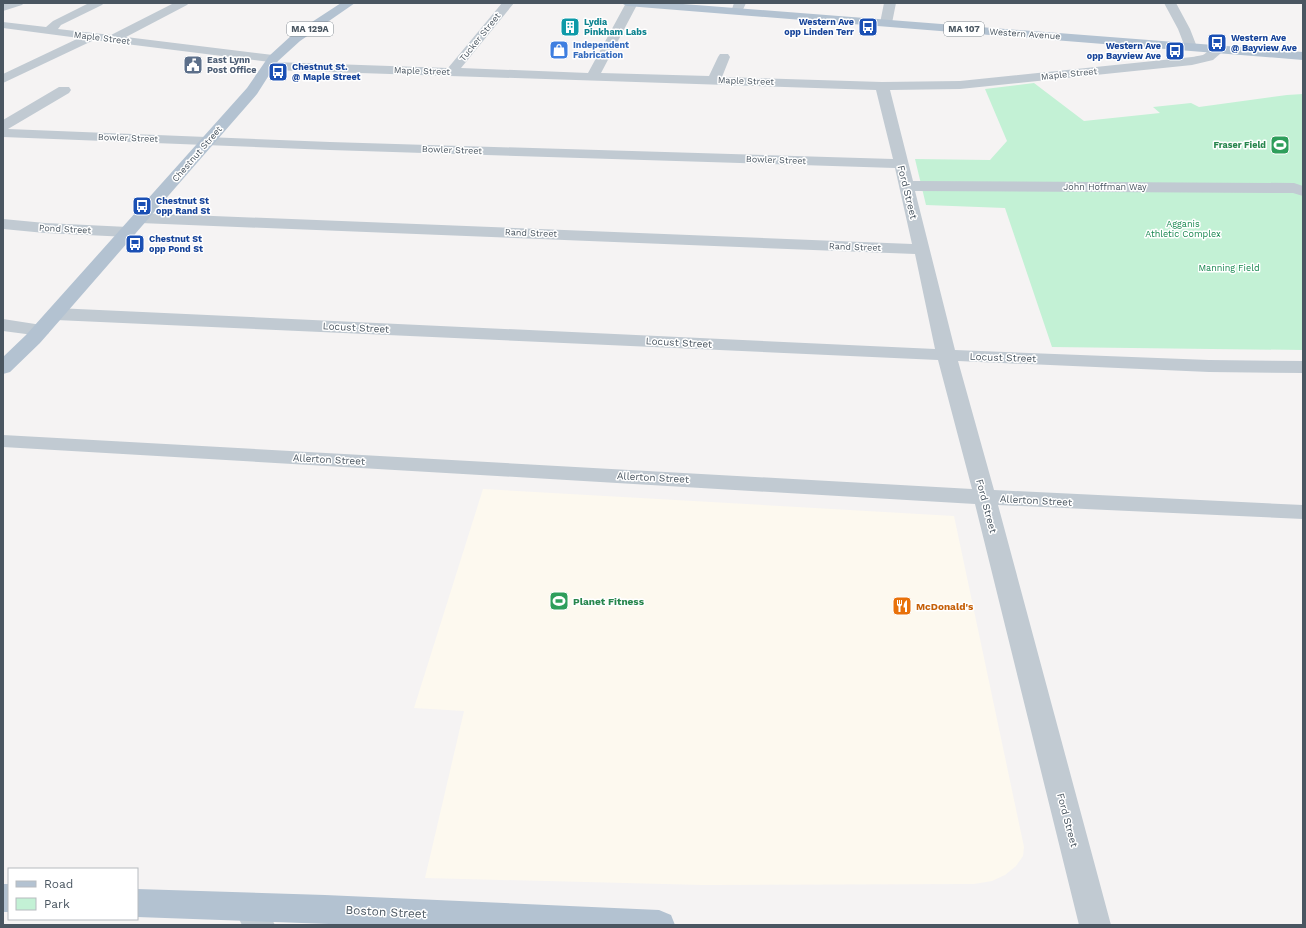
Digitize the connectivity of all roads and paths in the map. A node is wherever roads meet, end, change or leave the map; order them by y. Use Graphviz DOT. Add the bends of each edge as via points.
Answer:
graph roads {
  1 [pos="18,3"];
  2 [pos="98,3"];
  3 [pos="183,3"];
  4 [pos="349,3"];
  5 [pos="508,3"];
  6 [pos="627,3"];
  7 [pos="632,3"];
  8 [pos="890,3"];
  9 [pos="1170,3"];
  10 [pos="738,7"];
  11 [pos="3,8"];
  12 [pos="886,23"];
  13 [pos="3,25"];
  14 [pos="48,32"];
  15 [pos="94,36"];
  16 [pos="114,39"];
  17 [pos="1191,47"];
  18 [pos="1215,49"];
  19 [pos="1303,56"];
  20 [pos="724,57"];
  21 [pos="271,62"];
  22 [pos="452,72"];
  23 [pos="593,76"];
  24 [pos="3,79"];
  25 [pos="714,80"];
  26 [pos="882,86"];
  27 [pos="64,90"];
  28 [pos="3,126"];
  29 [pos="3,133"];
  30 [pos="208,141"];
  31 [pos="901,164"];
  32 [pos="907,186"];
  33 [pos="1303,191"];
  34 [pos="140,218"];
  35 [pos="3,224"];
  36 [pos="128,232"];
  37 [pos="922,249"];
  38 [pos="56,314"];
  39 [pos="3,325"];
  40 [pos="41,330"];
  41 [pos="947,355"];
  42 [pos="1303,367"];
  43 [pos="3,368"];
  44 [pos="3,441"];
  45 [pos="985,497"];
  46 [pos="1303,512"];
  47 [pos="138,902"];
  48 [pos="254,916"];
  49 [pos="659,925"];
  50 [pos="1095,925"];
  1 -- 11 [label="street"];
  2 -- 14 [label="street" via="57,23"];
  3 -- 16 [label="street"];
  4 -- 21 [label="main road, Chestnut Street / MA 129A" via="291,42"];
  5 -- 22 [label="street, Tucker Street"];
  6 -- 7 [label="main road, Western Avenue / MA 107"];
  7 -- 10 [label="main road, Western Avenue / MA 107"];
  7 -- 23 [label="street"];
  8 -- 12 [label="street"];
  9 -- 17 [label="street"];
  10 -- 12 [label="main road, Western Avenue / MA 107"];
  12 -- 17 [label="main road, Western Avenue / MA 107"];
  13 -- 14 [label="street, Maple Street"];
  14 -- 15 [label="street, Maple Street"];
  15 -- 16 [label="street, Maple Street"];
  15 -- 24 [label="street"];
  16 -- 21 [label="street, Maple Street"];
  17 -- 18 [label="main road, Western Avenue / MA 107"];
  18 -- 19 [label="main road, Western Avenue / MA 107"];
  18 -- 26 [label="street, Maple Street" via="1215,53 1209,57 1158,65 960,85"];
  20 -- 25 [label="street"];
  21 -- 22 [label="street, Maple Street"];
  21 -- 30 [label="main road, Chestnut Street / MA 129A" via="252,91"];
  22 -- 23 [label="street, Maple Street"];
  23 -- 25 [label="street, Maple Street"];
  25 -- 26 [label="street, Maple Street"];
  26 -- 31 [label="street, Ford Street"];
  27 -- 28 [label="street"];
  29 -- 30 [label="street, Bowler Street"];
  30 -- 31 [label="street, Bowler Street"];
  30 -- 34 [label="main road, Chestnut Street / MA 129A"];
  31 -- 32 [label="street, Ford Street"];
  32 -- 33 [label="street, John Hoffman Way" via="1294,188"];
  32 -- 37 [label="street, Ford Street"];
  34 -- 36 [label="main road, Chestnut Street / MA 129A"];
  34 -- 37 [label="street, Rand Street"];
  35 -- 36 [label="street, Pond Street"];
  36 -- 38 [label="main road, Chestnut Street / MA 129A"];
  37 -- 41 [label="street, Ford Street"];
  38 -- 40 [label="main road, Chestnut Street / MA 129A"];
  38 -- 41 [label="street, Locust Street"];
  39 -- 40 [label="street"];
  40 -- 43 [label="main road, Chestnut Street / MA 129A"];
  41 -- 42 [label="street, Locust Street" via="1209,366"];
  41 -- 45 [label="street, Ford Street"];
  44 -- 45 [label="street, Allerton Street"];
  45 -- 46 [label="street, Allerton Street"];
  45 -- 50 [label="street, Ford Street"];
  47 -- 48 [label="main road, Boston Street"];
  48 -- 49 [label="main road, Boston Street"];
}
